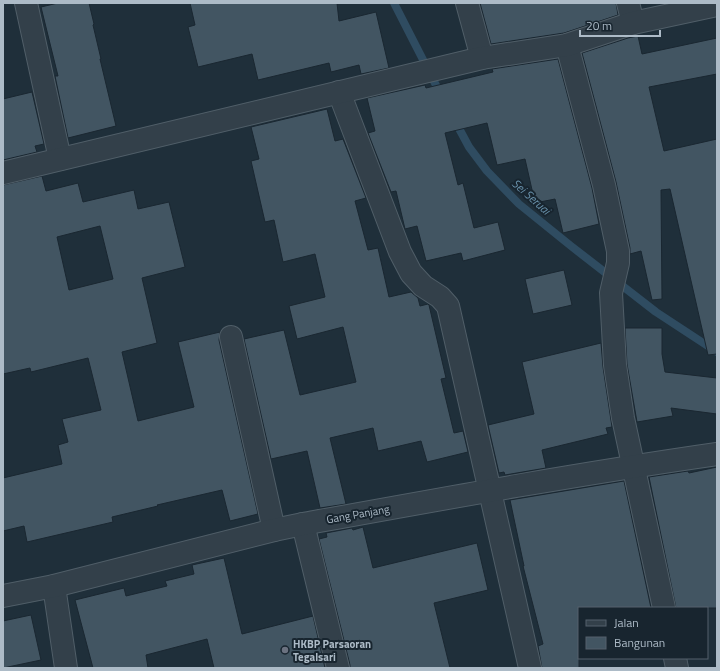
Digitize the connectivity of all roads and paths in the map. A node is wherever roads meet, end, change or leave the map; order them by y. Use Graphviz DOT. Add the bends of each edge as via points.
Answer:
graph roads {
  1 [pos="26,3"];
  2 [pos="467,3"];
  3 [pos="717,5"];
  4 [pos="630,13"];
  5 [pos="567,45"];
  6 [pos="482,58"];
  7 [pos="339,92"];
  8 [pos="60,159"];
  9 [pos="3,173"];
  10 [pos="231,337"];
  11 [pos="717,454"];
  12 [pos="634,466"];
  13 [pos="490,490"];
  14 [pos="303,524"];
  15 [pos="274,530"];
  16 [pos="54,586"];
  17 [pos="3,596"];
  18 [pos="664,607"];
  19 [pos="66,668"];
  20 [pos="338,668"];
  21 [pos="530,668"];
  1 -- 8 [label="street"];
  2 -- 6 [label="street"];
  3 -- 4 [label="street"];
  4 -- 5 [label="street"];
  5 -- 6 [label="street"];
  5 -- 12 [label="street" via="604,185 618,251 611,293 615,365"];
  6 -- 7 [label="street"];
  7 -- 8 [label="street"];
  7 -- 13 [label="street" via="400,252 411,273 422,286 440,297 448,306"];
  8 -- 9 [label="street"];
  10 -- 15 [label="street"];
  11 -- 12 [label="street, Gang Panjang"];
  12 -- 13 [label="street, Gang Panjang"];
  12 -- 18 [label="street"];
  13 -- 14 [label="street, Gang Panjang"];
  13 -- 21 [label="street"];
  14 -- 15 [label="street, Gang Panjang"];
  14 -- 20 [label="street"];
  15 -- 16 [label="street, Gang Panjang"];
  16 -- 17 [label="street, Gang Panjang"];
  16 -- 19 [label="street"];
}
